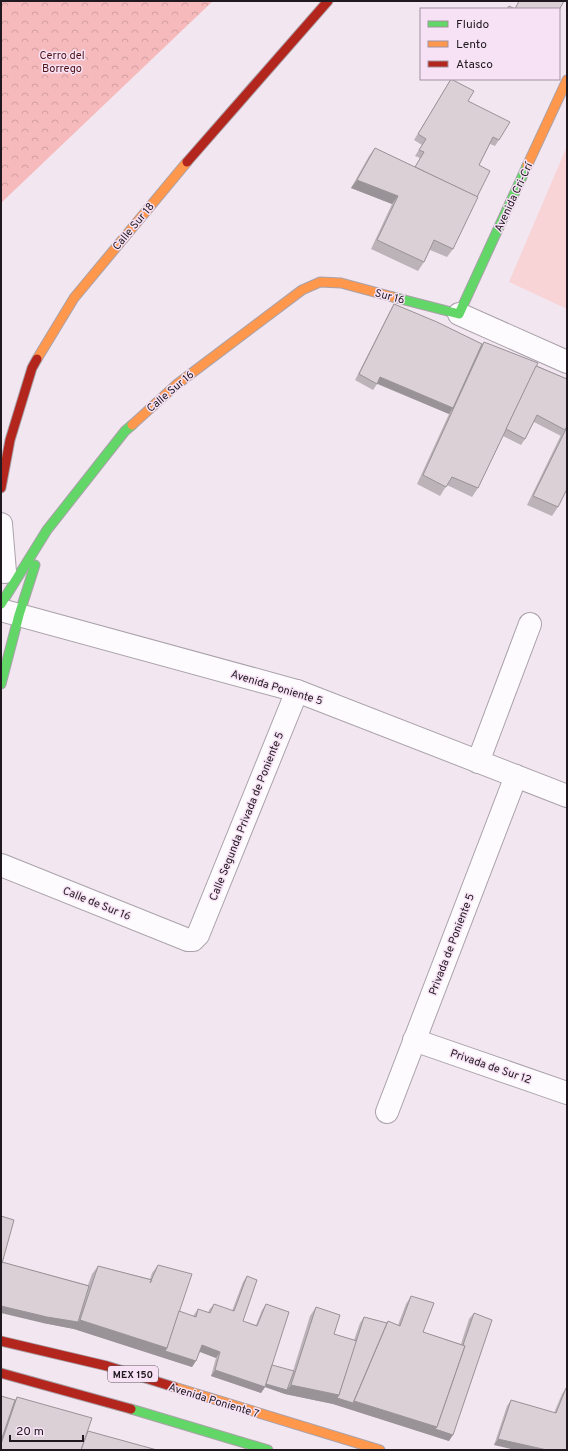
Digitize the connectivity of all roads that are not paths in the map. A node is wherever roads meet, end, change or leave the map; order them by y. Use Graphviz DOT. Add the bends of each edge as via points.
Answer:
graph roads {
  1 [pos="328,1"];
  2 [pos="567,80"];
  3 [pos="320,282"];
  4 [pos="459,314"];
  5 [pos="567,362"];
  6 [pos="1,488"];
  7 [pos="1,524"];
  8 [pos="47,530"];
  9 [pos="3,574"];
  10 [pos="7,610"];
  11 [pos="530,624"];
  12 [pos="1,684"];
  13 [pos="297,691"];
  14 [pos="478,762"];
  15 [pos="516,776"];
  16 [pos="567,796"];
  17 [pos="1,865"];
  18 [pos="193,940"];
  19 [pos="414,1040"];
  20 [pos="567,1092"];
  21 [pos="387,1112"];
  22 [pos="1,1342"];
  23 [pos="1,1373"];
  24 [pos="261,1449"];
  25 [pos="380,1450"];
  1 -- 6 [label="main road, Calle Sur 18" via="183,166 74,298 32,368 10,440"];
  2 -- 4 [label="main road, Avenida Cri-Crí"];
  3 -- 4 [label="main road, Sur 16" via="341,283"];
  3 -- 8 [label="main road, Calle Sur 16" via="302,290 176,384 125,431"];
  4 -- 5 [label="street"];
  7 -- 9 [label="street"];
  8 -- 9 [label="main road"];
  8 -- 10 [label="main road, Calle Sur 16"];
  8 -- 10 [label="main road, Calle Sur 16"];
  10 -- 12 [label="main road, Calle Sur 16"];
  10 -- 13 [label="street, Avenida Poniente 5"];
  11 -- 14 [label="street"];
  13 -- 14 [label="street, Avenida Poniente 5"];
  13 -- 18 [label="street, Calle Segunda Privada de Poniente 5" via="198,935"];
  14 -- 15 [label="street, Avenida Poniente 5"];
  15 -- 16 [label="street, Avenida Poniente 5"];
  15 -- 19 [label="street, Privada de Poniente 5"];
  17 -- 18 [label="street, Calle de Sur 16"];
  19 -- 20 [label="street, Privada de Sur 12"];
  19 -- 21 [label="street, Privada de Poniente 5"];
  22 -- 25 [label="main road, Avenida Poniente 7 / MEX 150" via="107,1366"];
  23 -- 24 [label="main road"];
}
